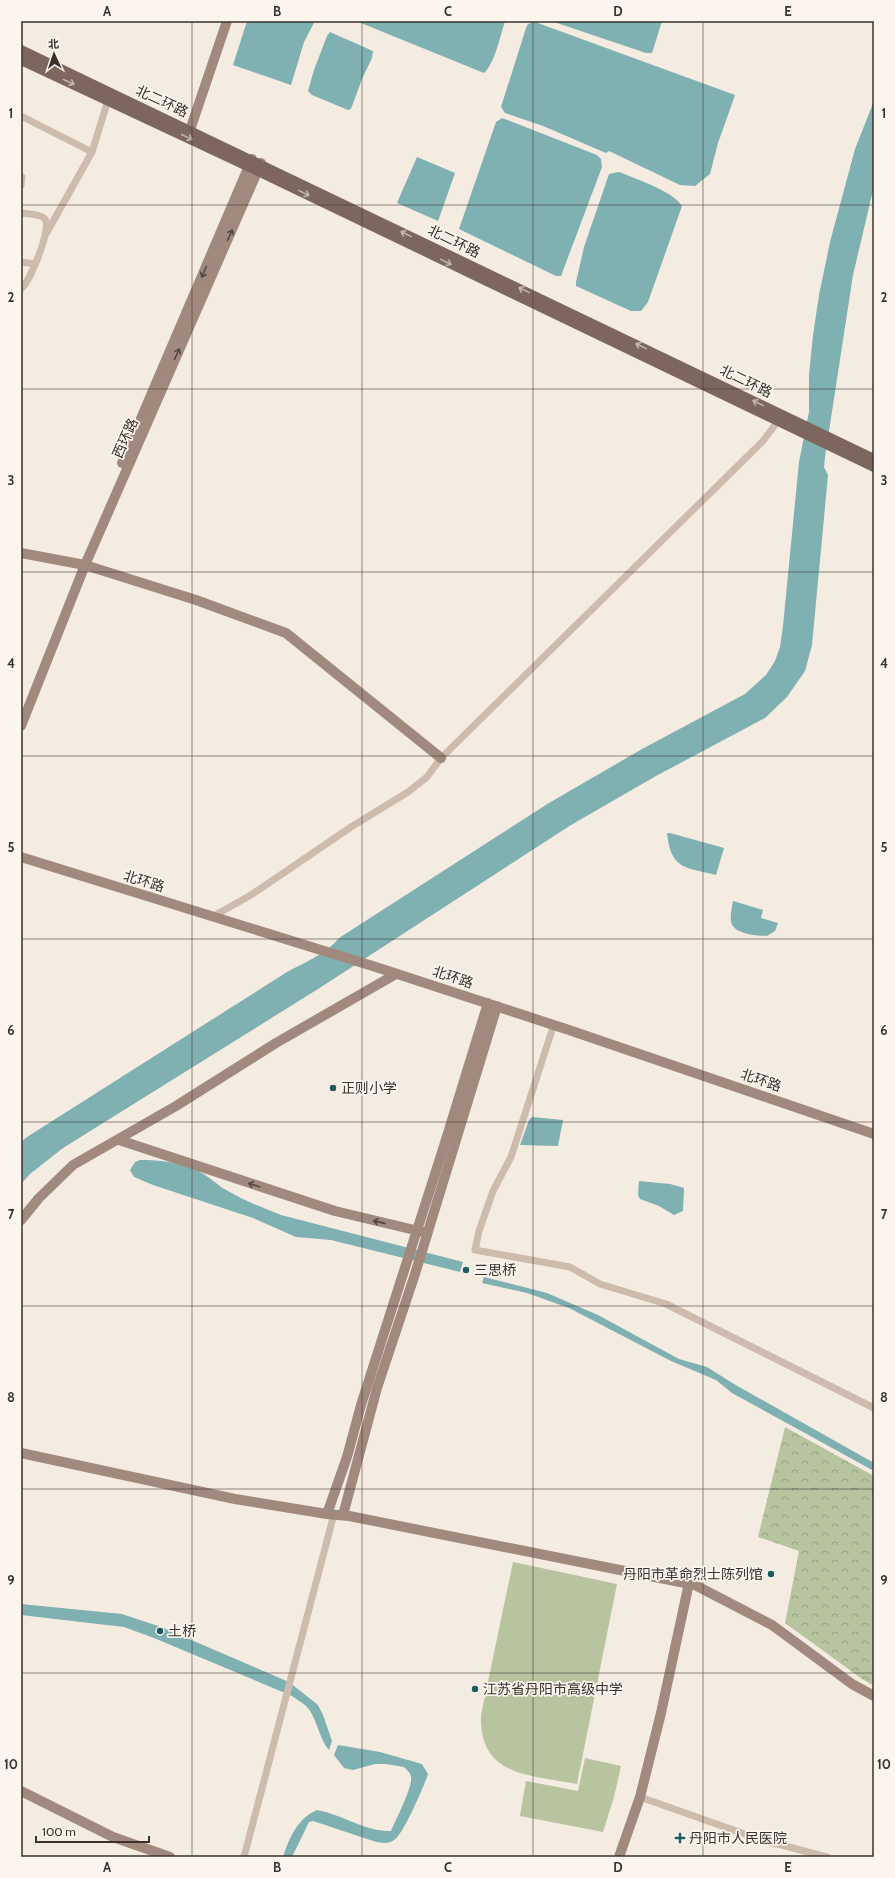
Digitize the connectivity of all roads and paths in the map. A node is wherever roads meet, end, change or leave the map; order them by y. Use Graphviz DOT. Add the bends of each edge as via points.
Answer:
graph roads {
  1 [pos="227,21"];
  2 [pos="21,50"];
  3 [pos="21,60"];
  4 [pos="108,100"];
  5 [pos="21,116"];
  6 [pos="190,130"];
  7 [pos="92,152"];
  8 [pos="255,165"];
  9 [pos="21,176"];
  10 [pos="21,185"];
  11 [pos="21,213"];
  12 [pos="46,234"];
  13 [pos="21,262"];
  14 [pos="35,264"];
  15 [pos="21,289"];
  16 [pos="778,421"];
  17 [pos="792,423"];
  18 [pos="837,445"];
  19 [pos="874,459"];
  20 [pos="874,467"];
  21 [pos="21,553"];
  22 [pos="83,564"];
  23 [pos="21,711"];
  24 [pos="21,726"];
  25 [pos="441,758"];
  26 [pos="21,857"];
  27 [pos="212,917"];
  28 [pos="396,974"];
  29 [pos="492,1005"];
  30 [pos="554,1024"];
  31 [pos="874,1134"];
  32 [pos="119,1140"];
  33 [pos="21,1220"];
  34 [pos="417,1231"];
  35 [pos="427,1234"];
  36 [pos="874,1408"];
  37 [pos="21,1453"];
  38 [pos="335,1514"];
  39 [pos="689,1583"];
  40 [pos="874,1696"];
  41 [pos="21,1791"];
  42 [pos="640,1797"];
  43 [pos="170,1857"];
  44 [pos="244,1857"];
  45 [pos="619,1857"];
  46 [pos="827,1857"];
  1 -- 6 [label="street"];
  2 -- 6 [label="main road, 北二环路"];
  3 -- 4 [label="main road, 北二环路, one-way"];
  4 -- 7 [label="street"];
  4 -- 8 [label="main road, 北二环路, one-way"];
  5 -- 7 [label="street"];
  6 -- 8 [label="main road, 北二环路"];
  7 -- 12 [label="street"];
  8 -- 16 [label="main road, 北二环路, one-way"];
  17 -- 8 [label="main road, 北二环路, one-way"];
  8 -- 22 [label="street, 西环路"];
  9 -- 10 [label="street"];
  11 -- 12 [label="street" via="46,220"];
  12 -- 14 [label="street"];
  13 -- 14 [label="street"];
  14 -- 15 [label="street"];
  16 -- 17 [label="main road, 北二环路"];
  16 -- 25 [label="street" via="763,441"];
  17 -- 18 [label="main road, 北二环路"];
  18 -- 19 [label="main road, 北二环路"];
  18 -- 20 [label="main road, 北二环路"];
  21 -- 22 [label="street"];
  22 -- 23 [label="street, 西环路"];
  22 -- 24 [label="street, 西环路"];
  22 -- 25 [label="street" via="196,600 286,633"];
  25 -- 27 [label="street" via="427,777 408,792 351,827 251,895"];
  26 -- 27 [label="street, 北环路"];
  27 -- 28 [label="street, 北环路"];
  28 -- 29 [label="street, 北环路"];
  28 -- 32 [label="street" via="276,1043"];
  29 -- 30 [label="street, 北环路"];
  29 -- 34 [label="street"];
  29 -- 35 [label="street"];
  30 -- 31 [label="street, 北环路"];
  30 -- 36 [label="street" via="511,1157 493,1191 475,1250 518,1259 544,1261 570,1268 600,1284 666,1304"];
  32 -- 33 [label="street" via="73,1165 38,1198"];
  34 -- 32 [label="street, one-way" via="335,1211"];
  34 -- 35 [label="street"];
  34 -- 38 [label="street" via="361,1405"];
  35 -- 38 [label="street"];
  37 -- 38 [label="street" via="235,1498"];
  38 -- 39 [label="street"];
  38 -- 44 [label="street"];
  39 -- 40 [label="street" via="772,1625 852,1684"];
  39 -- 42 [label="street" via="662,1712"];
  41 -- 43 [label="street" via="113,1837"];
  42 -- 45 [label="street"];
  42 -- 46 [label="street" via="759,1839"];
}
